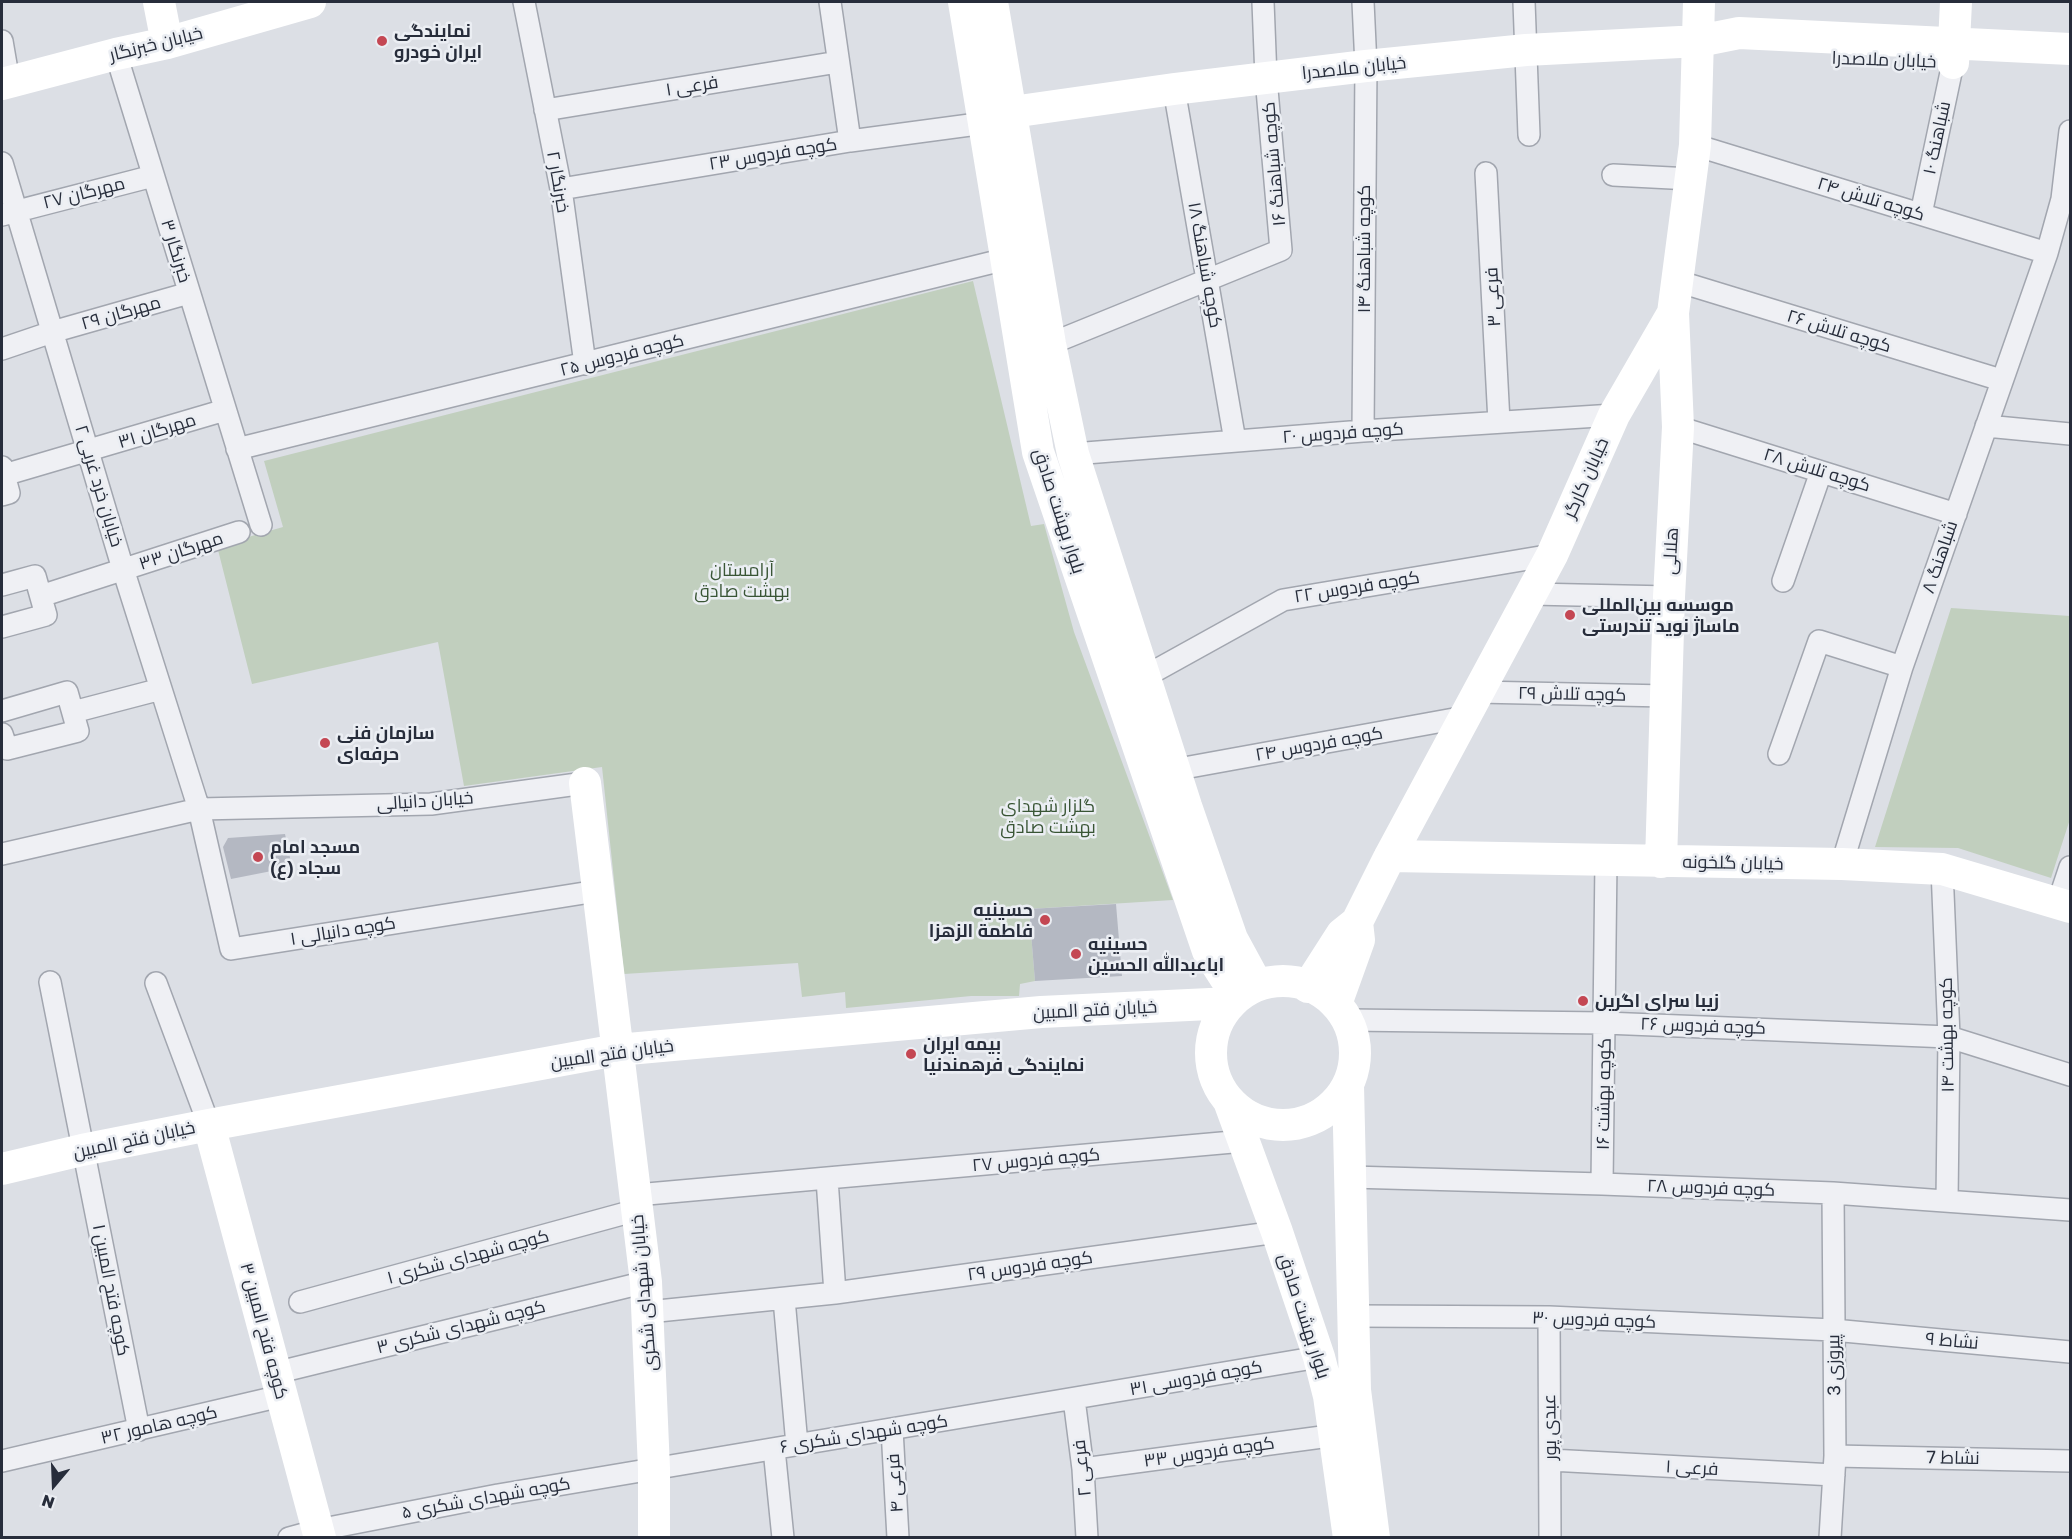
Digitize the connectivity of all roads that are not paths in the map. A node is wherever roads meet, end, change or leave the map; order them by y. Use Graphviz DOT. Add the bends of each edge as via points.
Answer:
graph roads {
  1 [pos="159,2"];
  2 [pos="310,2"];
  3 [pos="524,2"];
  4 [pos="830,2"];
  5 [pos="964,2"];
  6 [pos="992,2"];
  7 [pos="1263,2"];
  8 [pos="1363,2"];
  9 [pos="1524,2"];
  10 [pos="1699,2"];
  11 [pos="1956,2"];
  12 [pos="2,41"];
  13 [pos="1699,41"];
  14 [pos="166,43"];
  15 [pos="2070,49"];
  16 [pos="1526,50"];
  17 [pos="1954,53"];
  18 [pos="116,54"];
  19 [pos="838,62"];
  20 [pos="1366,66"];
  21 [pos="2070,68"];
  22 [pos="1266,78"];
  23 [pos="5,83"];
  24 [pos="1174,88"];
  25 [pos="545,110"];
  26 [pos="998,118"];
  27 [pos="2070,132"];
  28 [pos="1529,135"];
  29 [pos="850,141"];
  30 [pos="1695,145"];
  31 [pos="2,163"];
  32 [pos="1486,173"];
  33 [pos="1613,175"];
  34 [pos="153,176"];
  35 [pos="1690,179"];
  36 [pos="561,189"];
  37 [pos="9,213"];
  38 [pos="1921,214"];
  39 [pos="2047,253"];
  40 [pos="1006,259"];
  41 [pos="1208,279"];
  42 [pos="1677,281"];
  43 [pos="189,293"];
  44 [pos="1673,313"];
  45 [pos="52,332"];
  46 [pos="1050,344"];
  47 [pos="2,349"];
  48 [pos="585,364"];
  49 [pos="2001,380"];
  50 [pos="225,410"];
  51 [pos="1614,416"];
  52 [pos="1499,422"];
  53 [pos="1986,426"];
  54 [pos="1678,427"];
  55 [pos="1363,430"];
  56 [pos="2070,434"];
  57 [pos="1235,441"];
  58 [pos="237,449"];
  59 [pos="88,451"];
  60 [pos="1073,454"];
  61 [pos="1821,472"];
  62 [pos="2,479"];
  63 [pos="1956,514"];
  64 [pos="261,525"];
  65 [pos="239,532"];
  66 [pos="1552,555"];
  67 [pos="123,569"];
  68 [pos="1783,581"];
  69 [pos="2,585"];
  70 [pos="1532,594"];
  71 [pos="41,596"];
  72 [pos="1669,597"];
  73 [pos="2,627"];
  74 [pos="1902,667"];
  75 [pos="1144,677"];
  76 [pos="161,689"];
  77 [pos="1666,696"];
  78 [pos="1472,704"];
  79 [pos="2,711"];
  80 [pos="73,712"];
  81 [pos="2,734"];
  82 [pos="1779,754"];
  83 [pos="1173,770"];
  84 [pos="585,783"];
  85 [pos="199,809"];
  86 [pos="2,854"];
  87 [pos="1390,856"];
  88 [pos="1606,861"];
  89 [pos="1661,862"];
  90 [pos="1842,864"];
  91 [pos="2070,867"];
  92 [pos="1942,868"];
  93 [pos="597,891"];
  94 [pos="2064,905"];
  95 [pos="1357,922"];
  96 [pos="50,982"];
  97 [pos="156,983"];
  98 [pos="1308,987"];
  99 [pos="1242,995"];
  100 [pos="1342,1012"];
  101 [pos="1605,1023"];
  102 [pos="1949,1036"];
  103 [pos="617,1050"];
  104 [pos="2070,1075"];
  105 [pos="1348,1085"];
  106 [pos="1229,1101"];
  107 [pos="209,1125"];
  108 [pos="1244,1141"];
  109 [pos="82,1150"];
  110 [pos="2,1169"];
  111 [pos="1351,1177"];
  112 [pos="827,1179"];
  113 [pos="1602,1184"];
  114 [pos="1833,1193"];
  115 [pos="1947,1201"];
  116 [pos="636,1202"];
  117 [pos="2070,1210"];
  118 [pos="1277,1232"];
  119 [pos="836,1293"];
  120 [pos="647,1297"];
  121 [pos="784,1299"];
  122 [pos="300,1302"];
  123 [pos="1354,1316"];
  124 [pos="1549,1317"];
  125 [pos="1833,1330"];
  126 [pos="2070,1352"];
  127 [pos="1355,1354"];
  128 [pos="1319,1357"];
  129 [pos="278,1384"];
  130 [pos="1074,1399"];
  131 [pos="892,1429"];
  132 [pos="139,1430"];
  133 [pos="1335,1432"];
  134 [pos="797,1445"];
  135 [pos="774,1449"];
  136 [pos="1550,1460"];
  137 [pos="2,1461"];
  138 [pos="2070,1461"];
  139 [pos="1835,1465"];
  140 [pos="654,1469"];
  141 [pos="1083,1469"];
  142 [pos="309,1535"];
  143 [pos="654,1538"];
  144 [pos="783,1538"];
  145 [pos="898,1538"];
  146 [pos="1088,1538"];
  147 [pos="1349,1538"];
  148 [pos="1374,1538"];
  149 [pos="1550,1538"];
  150 [pos="1830,1538"];
  1 -- 14 [label="street"];
  2 -- 14 [label="street, خیابان خبرنگار"];
  3 -- 25 [label="street, خبرنگار ۲"];
  4 -- 19 [label="street"];
  5 -- 26 [label="street, بلوار بهشت صادق"];
  6 -- 26 [label="street, بلوار بهشت صادق"];
  7 -- 22 [label="street, کوچه شباهنگ ۱۶"];
  8 -- 20 [label="street, کوچه شباهنگ ۱۴"];
  9 -- 16 [label="street"];
  10 -- 13 [label="street, خیابان کارگر"];
  11 -- 17 [label="street"];
  12 -- 23 [label="street"];
  13 -- 16 [label="street, خیابان ملاصدرا"];
  13 -- 17 [label="street, خیابان ملاصدرا" via="1739,54"];
  13 -- 30 [label="street, خیابان کارگر"];
  14 -- 18 [label="street, خیابان خبرنگار"];
  15 -- 17 [label="street, خیابان ملاصدرا"];
  16 -- 20 [label="street, خیابان ملاصدرا"];
  16 -- 28 [label="street"];
  17 -- 21 [label="street, خیابان ملاصدرا"];
  17 -- 38 [label="street, شباهنگ ۱۰"];
  18 -- 23 [label="street, خیابان خبرنگار"];
  18 -- 34 [label="street, خبرنگار ۳"];
  19 -- 25 [label="street, فرعی ۱"];
  19 -- 29 [label="street"];
  20 -- 22 [label="street, خیابان ملاصدرا"];
  20 -- 55 [label="street, کوچه شباهنگ ۱۴"];
  22 -- 24 [label="street, خیابان ملاصدرا"];
  22 -- 41 [label="street, کوچه شباهنگ ۱۶" via="1281,250"];
  24 -- 26 [label="street, خیابان ملاصدرا"];
  24 -- 41 [label="street, کوچه شباهنگ ۱۸"];
  25 -- 36 [label="street, خبرنگار ۲"];
  26 -- 29 [label="street, کوچه فردوس ۲۳"];
  26 -- 40 [label="street, بلوار بهشت صادق"];
  26 -- 46 [label="street, بلوار بهشت صادق"];
  27 -- 39 [label="street, شباهنگ ۸" via="2062,199"];
  29 -- 36 [label="street, کوچه فردوس ۲۳"];
  30 -- 35 [label="street, خیابان کارگر"];
  30 -- 38 [label="street, کوچه تلاش ۲۴"];
  31 -- 37 [label="street, خیابان خرد غربی ۲"];
  32 -- 52 [label="street, فرعی ۳"];
  33 -- 35 [label="street"];
  34 -- 37 [label="street, مهرگان ۲۷"];
  34 -- 43 [label="street, خبرنگار ۳"];
  35 -- 42 [label="street, خیابان کارگر"];
  36 -- 48 [label="street, خبرنگار ۲"];
  37 -- 45 [label="street, خیابان خرد غربی ۲"];
  38 -- 39 [label="street, کوچه تلاش ۲۴"];
  39 -- 49 [label="street, شباهنگ ۸"];
  40 -- 48 [label="street, کوچه فردوس ۲۵"];
  40 -- 99 [label="street, بلوار بهشت صادق" via="1038,452 1208,951"];
  41 -- 46 [label="street"];
  41 -- 57 [label="street, کوچه شباهنگ ۱۸"];
  42 -- 44 [label="street, خیابان کارگر"];
  42 -- 49 [label="street, کوچه تلاش ۲۶"];
  43 -- 45 [label="street, مهرگان ۲۹"];
  43 -- 50 [label="street, خبرنگار ۳"];
  44 -- 51 [label="street, خیابان کارگر"];
  44 -- 54 [label="street, هلالی"];
  45 -- 47 [label="street, مهرگان ۲۹"];
  45 -- 59 [label="street, خیابان خرد غربی ۲"];
  46 -- 60 [label="street, بلوار بهشت صادق"];
  48 -- 58 [label="street, کوچه فردوس ۲۵"];
  49 -- 53 [label="street, شباهنگ ۸"];
  50 -- 58 [label="street, خبرنگار ۳"];
  50 -- 59 [label="street, مهرگان ۳۱"];
  51 -- 52 [label="street, کوچه فردوس ۲۰"];
  51 -- 66 [label="street, خیابان کارگر"];
  52 -- 55 [label="street, کوچه فردوس ۲۰"];
  53 -- 56 [label="street"];
  53 -- 63 [label="street, شباهنگ ۸"];
  54 -- 61 [label="street, کوچه تلاش ۲۸"];
  54 -- 72 [label="street, هلالی"];
  55 -- 57 [label="street, کوچه فردوس ۲۰"];
  57 -- 60 [label="street, کوچه فردوس ۲۰"];
  58 -- 64 [label="street, خبرنگار ۳"];
  59 -- 62 [label="street, مهرگان ۳۱"];
  59 -- 67 [label="street, خیابان خرد غربی ۲"];
  60 -- 75 [label="street, بلوار بهشت صادق"];
  61 -- 63 [label="street, کوچه تلاش ۲۸"];
  61 -- 68 [label="street"];
  63 -- 74 [label="street, شباهنگ ۸"];
  65 -- 67 [label="street, مهرگان ۳۳"];
  66 -- 70 [label="street, خیابان کارگر"];
  66 -- 75 [label="street, کوچه فردوس ۲۲" via="1282,600"];
  67 -- 71 [label="street, مهرگان ۳۳"];
  67 -- 76 [label="street, خیابان خرد غربی ۲"];
  69 -- 71 [label="street" via="35,576"];
  70 -- 72 [label="street"];
  70 -- 78 [label="street, خیابان کارگر"];
  71 -- 73 [label="street" via="46,615"];
  72 -- 77 [label="street, هلالی"];
  74 -- 82 [label="street" via="1819,640"];
  74 -- 90 [label="street, شباهنگ ۸"];
  75 -- 83 [label="street, بلوار بهشت صادق"];
  76 -- 80 [label="street"];
  76 -- 85 [label="street, خیابان خرد غربی ۲"];
  77 -- 78 [label="street, کوچه تلاش ۲۹"];
  77 -- 89 [label="street, هلالی"];
  78 -- 83 [label="street, کوچه فردوس ۲۴"];
  78 -- 87 [label="street, خیابان کارگر"];
  79 -- 80 [label="street" via="67,692"];
  80 -- 81 [label="street" via="78,731 7,749"];
  83 -- 99 [label="street, بلوار بهشت صادق" via="1232,939"];
  84 -- 85 [label="street, خیابان دانیالی" via="431,804"];
  84 -- 93 [label="street, خیابان دانیالی"];
  85 -- 86 [label="street, خیابان دانیالی"];
  85 -- 93 [label="street, کوچه دانیالی ۱" via="231,949"];
  87 -- 88 [label="street, خیابان گلخونه"];
  87 -- 95 [label="street, خیابان کارگر"];
  88 -- 89 [label="street, خیابان گلخونه"];
  88 -- 101 [label="street, کوچه بهشت ۱۶"];
  89 -- 90 [label="street, خیابان گلخونه"];
  90 -- 92 [label="street, خیابان گلخونه"];
  91 -- 94 [label="street"];
  92 -- 94 [label="street, خیابان گلخونه"];
  92 -- 102 [label="street, کوچه بهشت ۱۴"];
  93 -- 103 [label="street, خیابان دانیالی"];
  95 -- 98 [label="street, خیابان کارگر" via="1342,934"];
  95 -- 100 [label="street, خیابان کارگر" via="1359,940"];
  96 -- 109 [label="street, کوچه فتح المبین ۱"];
  97 -- 107 [label="street"];
  98 -- 99 [label="street" via="1279,980"];
  98 -- 100 [label="street" via="1320,991"];
  99 -- 103 [label="street, خیابان فتح المبین"];
  99 -- 106 [label="street" via="1221,1014 1212,1035 1210,1059 1216,1082"];
  100 -- 101 [label="street, کوچه فردوس ۲۶"];
  100 -- 105 [label="street" via="1354,1039 1355,1063"];
  101 -- 102 [label="street, کوچه فردوس ۲۶"];
  101 -- 113 [label="street, کوچه بهشت ۱۶"];
  102 -- 104 [label="street, کوچه فردوس ۲۶"];
  102 -- 115 [label="street, کوچه بهشت ۱۴"];
  103 -- 107 [label="street, خیابان فتح المبین"];
  103 -- 116 [label="street, خیابان شهدای شکری"];
  105 -- 106 [label="street" via="1334,1104 1315,1118 1293,1125 1269,1124 1247,1116"];
  105 -- 111 [label="street, بلوار بهشت صادق"];
  106 -- 108 [label="street, بلوار بهشت صادق"];
  107 -- 109 [label="street, خیابان فتح المبین"];
  107 -- 129 [label="street, کوچه فتح المبین ۳"];
  108 -- 112 [label="street, کوچه فردوس ۲۷"];
  108 -- 118 [label="street, بلوار بهشت صادق"];
  109 -- 110 [label="street, خیابان فتح المبین"];
  109 -- 132 [label="street, کوچه فتح المبین ۱"];
  111 -- 113 [label="street, کوچه فردوس ۲۸"];
  111 -- 123 [label="street, بلوار بهشت صادق"];
  112 -- 116 [label="street, کوچه فردوس ۲۷"];
  112 -- 119 [label="street"];
  113 -- 114 [label="street, کوچه فردوس ۲۸"];
  114 -- 115 [label="street, کوچه فردوس ۲۸"];
  114 -- 125 [label="street, پیروزی 3"];
  115 -- 117 [label="street, کوچه فردوس ۲۸"];
  116 -- 120 [label="street, خیابان شهدای شکری"];
  116 -- 122 [label="street, کوچه شهدای شکری ۱"];
  118 -- 119 [label="street, کوچه فردوس ۲۹"];
  118 -- 128 [label="street, بلوار بهشت صادق"];
  119 -- 121 [label="street, کوچه فردوس ۲۹"];
  120 -- 121 [label="street, کوچه شهدای شکری ۳"];
  120 -- 129 [label="street, کوچه شهدای شکری ۳"];
  120 -- 140 [label="street, خیابان شهدای شکری"];
  121 -- 134 [label="street"];
  123 -- 124 [label="street, کوچه فردوس ۳۰"];
  123 -- 127 [label="street, بلوار بهشت صادق"];
  124 -- 125 [label="street, کوچه فردوس ۳۰"];
  124 -- 136 [label="street, عبدی پور"];
  125 -- 126 [label="street, نشاط ۹"];
  125 -- 139 [label="street, پیروزی 3"];
  127 -- 128 [label="street"];
  127 -- 148 [label="street, بلوار بهشت صادق" via="1355,1390"];
  128 -- 130 [label="street, کوچه فردوسی ۳۱"];
  128 -- 133 [label="street, بلوار بهشت صادق"];
  129 -- 132 [label="street, کوچه هامور ۳۲"];
  129 -- 142 [label="street, کوچه فتح المبین ۳"];
  130 -- 131 [label="street, کوچه شهدای شکری ۶"];
  130 -- 141 [label="street, فرعی ۲"];
  131 -- 134 [label="street, کوچه شهدای شکری ۶"];
  131 -- 145 [label="street, فرعی ۴"];
  132 -- 137 [label="street, کوچه هامور ۳۲"];
  133 -- 141 [label="street, کوچه فردوس ۳۳" via="1322,1437"];
  133 -- 147 [label="street, بلوار بهشت صادق"];
  134 -- 135 [label="street, کوچه شهدای شکری ۶"];
  135 -- 140 [label="street, کوچه شهدای شکری ۶"];
  135 -- 144 [label="street"];
  136 -- 139 [label="street, فرعی ۱"];
  136 -- 149 [label="street, عبدی پور"];
  138 -- 139 [label="street, نشاط 7"];
  139 -- 150 [label="street, پیروزی 3"];
  140 -- 142 [label="street, کوچه شهدای شکری ۵" via="498,1494"];
  140 -- 143 [label="street, خیابان شهدای شکری"];
  141 -- 146 [label="street, فرعی ۲"];
}
